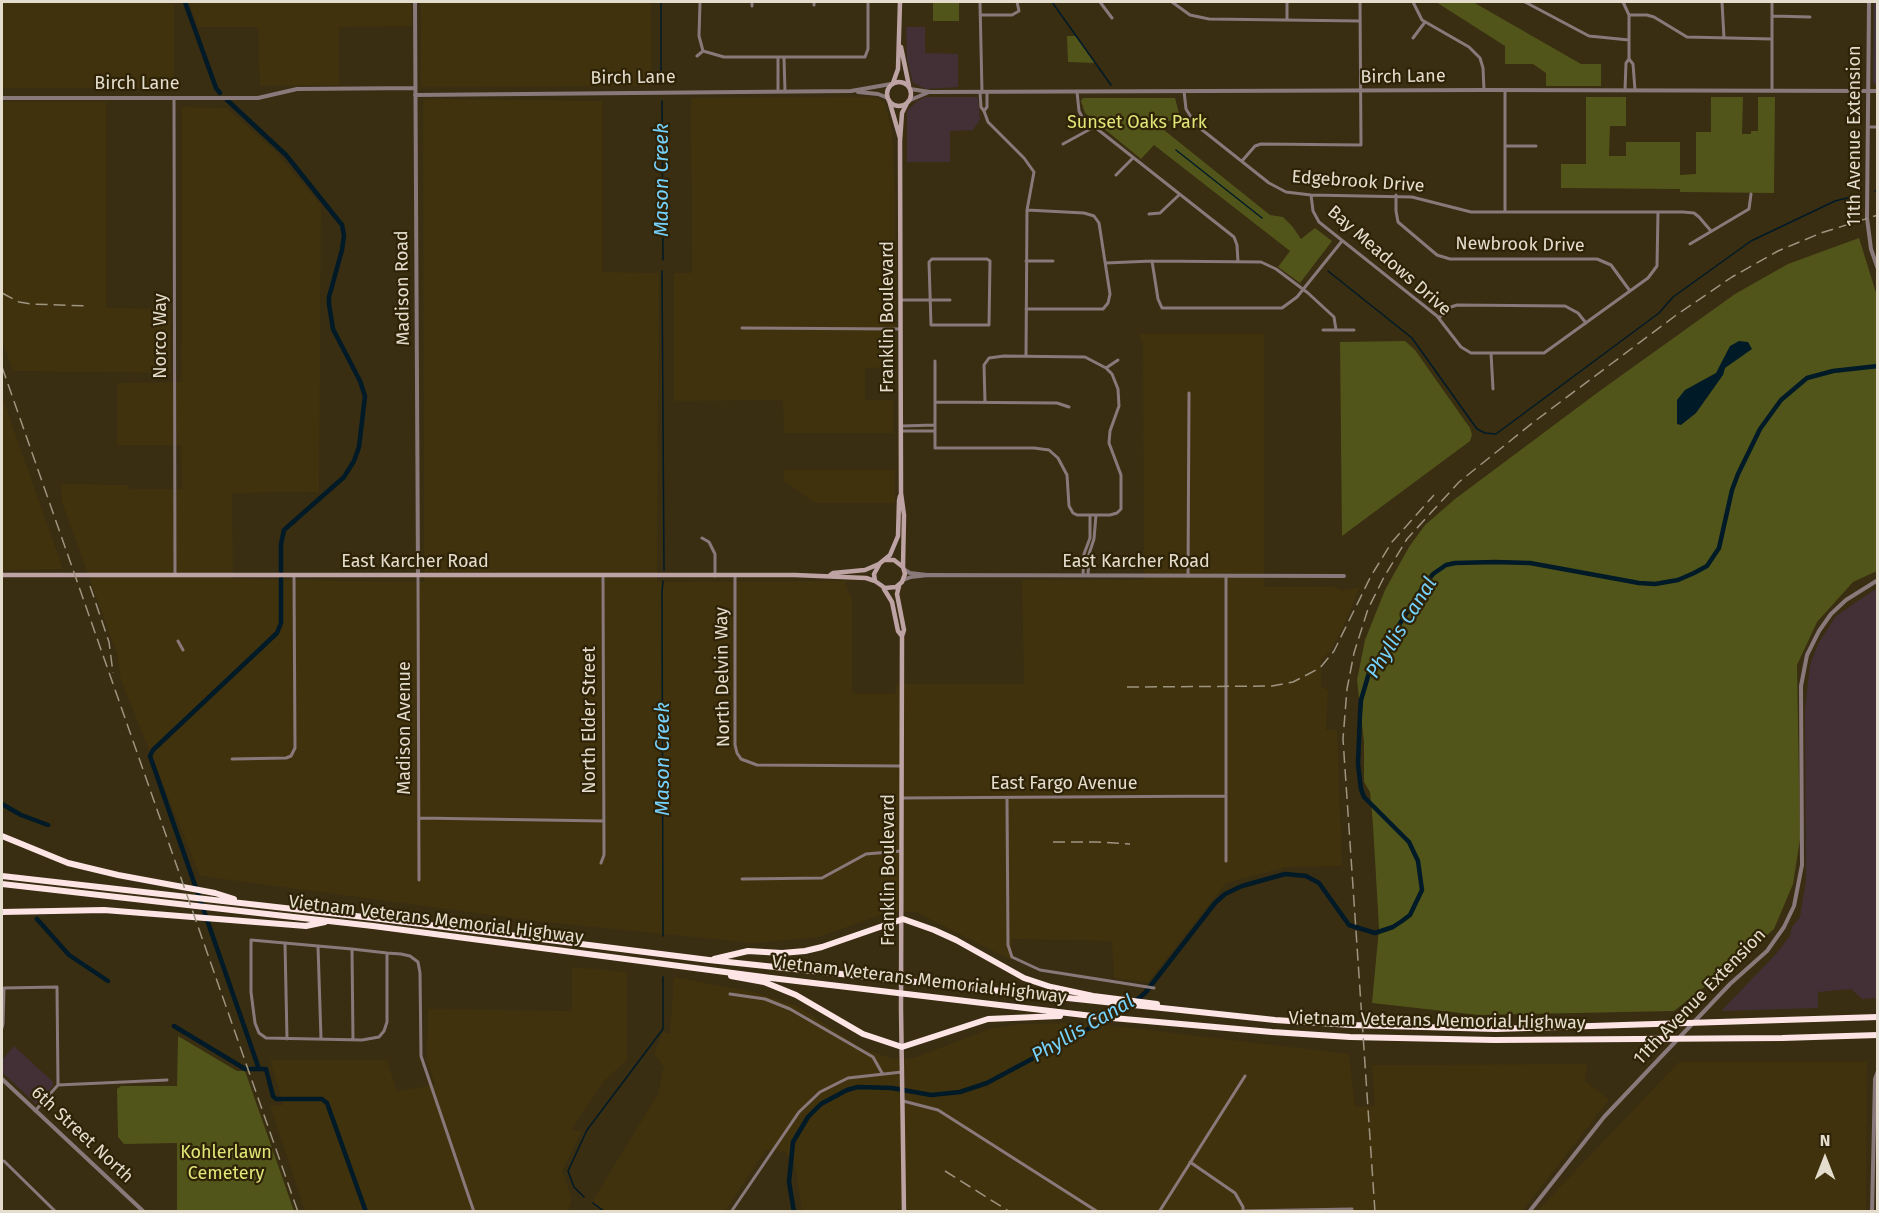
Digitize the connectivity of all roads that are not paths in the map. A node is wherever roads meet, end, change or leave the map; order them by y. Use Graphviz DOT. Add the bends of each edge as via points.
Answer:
graph roads {
  1 [pos="415,2"];
  2 [pos="699,2"];
  3 [pos="868,2"];
  4 [pos="900,2"];
  5 [pos="980,2"];
  6 [pos="1017,2"];
  7 [pos="1100,2"];
  8 [pos="1172,2"];
  9 [pos="1287,2"];
  10 [pos="1360,2"];
  11 [pos="1413,2"];
  12 [pos="1525,2"];
  13 [pos="1623,2"];
  14 [pos="1722,2"];
  15 [pos="1772,2"];
  16 [pos="1869,2"];
  17 [pos="980,15"];
  18 [pos="1629,15"];
  19 [pos="1772,16"];
  20 [pos="1810,17"];
  21 [pos="1112,18"];
  22 [pos="1287,20"];
  23 [pos="1360,21"];
  24 [pos="1425,22"];
  25 [pos="1413,38"];
  26 [pos="1724,38"];
  27 [pos="1772,39"];
  28 [pos="1629,40"];
  29 [pos="900,44"];
  30 [pos="704,51"];
  31 [pos="697,56"];
  32 [pos="778,58"];
  33 [pos="784,58"];
  34 [pos="1629,59"];
  35 [pos="892,84"];
  36 [pos="415,88"];
  37 [pos="909,88"];
  38 [pos="1484,90"];
  39 [pos="1505,90"];
  40 [pos="1625,90"];
  41 [pos="1635,90"];
  42 [pos="778,91"];
  43 [pos="785,91"];
  44 [pos="851,91"];
  45 [pos="1362,91"];
  46 [pos="1772,91"];
  47 [pos="930,92"];
  48 [pos="983,92"];
  49 [pos="1077,92"];
  50 [pos="1184,92"];
  51 [pos="1869,92"];
  52 [pos="1878,92"];
  53 [pos="415,95"];
  54 [pos="2,98"];
  55 [pos="174,98"];
  56 [pos="888,99"];
  57 [pos="907,102"];
  58 [pos="984,111"];
  59 [pos="1094,127"];
  60 [pos="1868,127"];
  61 [pos="1878,127"];
  62 [pos="900,141"];
  63 [pos="1063,144"];
  64 [pos="1505,146"];
  65 [pos="1536,146"];
  66 [pos="1133,158"];
  67 [pos="1242,161"];
  68 [pos="1116,175"];
  69 [pos="1179,195"];
  70 [pos="1311,195"];
  71 [pos="1396,195"];
  72 [pos="1751,195"];
  73 [pos="1027,210"];
  74 [pos="1505,212"];
  75 [pos="1658,212"];
  76 [pos="1149,214"];
  77 [pos="1711,231"];
  78 [pos="1342,241"];
  79 [pos="1690,244"];
  80 [pos="1026,261"];
  81 [pos="1053,261"];
  82 [pos="1152,261"];
  83 [pos="1238,262"];
  84 [pos="1106,263"];
  85 [pos="1878,269"];
  86 [pos="1303,290"];
  87 [pos="1630,291"];
  88 [pos="901,300"];
  89 [pos="930,300"];
  90 [pos="950,300"];
  91 [pos="1026,309"];
  92 [pos="1439,318"];
  93 [pos="1586,323"];
  94 [pos="742,328"];
  95 [pos="902,329"];
  96 [pos="1323,330"];
  97 [pos="1336,330"];
  98 [pos="1354,330"];
  99 [pos="1491,353"];
  100 [pos="1026,356"];
  101 [pos="1118,360"];
  102 [pos="935,361"];
  103 [pos="1106,368"];
  104 [pos="1493,389"];
  105 [pos="1189,393"];
  106 [pos="935,402"];
  107 [pos="985,402"];
  108 [pos="1069,407"];
  109 [pos="935,425"];
  110 [pos="901,428"];
  111 [pos="935,431"];
  112 [pos="901,493"];
  113 [pos="1090,515"];
  114 [pos="1096,515"];
  115 [pos="702,538"];
  116 [pos="882,562"];
  117 [pos="904,568"];
  118 [pos="2,575"];
  119 [pos="175,575"];
  120 [pos="294,575"];
  121 [pos="418,575"];
  122 [pos="928,575"];
  123 [pos="1083,575"];
  124 [pos="1088,575"];
  125 [pos="603,576"];
  126 [pos="715,576"];
  127 [pos="735,576"];
  128 [pos="829,576"];
  129 [pos="1188,576"];
  130 [pos="1344,576"];
  131 [pos="1226,577"];
  132 [pos="903,580"];
  133 [pos="1878,580"];
  134 [pos="875,581"];
  135 [pos="899,585"];
  136 [pos="883,588"];
  137 [pos="902,636"];
  138 [pos="178,641"];
  139 [pos="183,650"];
  140 [pos="232,759"];
  141 [pos="903,766"];
  142 [pos="1226,796"];
  143 [pos="1007,797"];
  144 [pos="903,798"];
  145 [pos="419,818"];
  146 [pos="604,821"];
  147 [pos="2,836"];
  148 [pos="903,851"];
  149 [pos="1226,861"];
  150 [pos="601,863"];
  151 [pos="2,876"];
  152 [pos="742,879"];
  153 [pos="419,880"];
  154 [pos="2,884"];
  155 [pos="249,903"];
  156 [pos="2,912"];
  157 [pos="903,918"];
  158 [pos="332,921"];
  159 [pos="285,943"];
  160 [pos="318,946"];
  161 [pos="351,949"];
  162 [pos="387,952"];
  163 [pos="709,960"];
  164 [pos="650,962"];
  165 [pos="1154,988"];
  166 [pos="730,994"];
  167 [pos="1121,1002"];
  168 [pos="1205,1013"];
  169 [pos="1101,1017"];
  170 [pos="1878,1017"];
  171 [pos="2,1028"];
  172 [pos="1878,1035"];
  173 [pos="287,1039"];
  174 [pos="321,1039"];
  175 [pos="353,1040"];
  176 [pos="902,1047"];
  177 [pos="1878,1071"];
  178 [pos="902,1072"];
  179 [pos="882,1073"];
  180 [pos="1245,1076"];
  181 [pos="2,1079"];
  182 [pos="167,1080"];
  183 [pos="58,1085"];
  184 [pos="903,1101"];
  185 [pos="35,1111"];
  186 [pos="4,1161"];
  187 [pos="1190,1162"];
  188 [pos="1352,1209"];
  189 [pos="1243,1211"];
  190 [pos="56,1212"];
  191 [pos="144,1212"];
  192 [pos="474,1212"];
  193 [pos="731,1212"];
  194 [pos="904,1212"];
  195 [pos="1098,1212"];
  196 [pos="1159,1212"];
  197 [pos="1528,1212"];
  198 [pos="1872,1212"];
  1 -- 36 [label="street, Madison Road"];
  2 -- 30 [label="street" via="699,36"];
  3 -- 33 [label="street" via="865,57"];
  4 -- 29 [label="main road"];
  5 -- 17 [label="street"];
  6 -- 17 [label="street" via="1019,11 1012,15"];
  7 -- 21 [label="street"];
  8 -- 22 [label="street" via="1198,18"];
  9 -- 22 [label="street"];
  10 -- 23 [label="street"];
  11 -- 24 [label="street"];
  12 -- 28 [label="street" via="1589,36"];
  13 -- 18 [label="street"];
  14 -- 26 [label="street"];
  15 -- 19 [label="street"];
  16 -- 51 [label="street, 11th Avenue Extension"];
  17 -- 48 [label="street"];
  18 -- 26 [label="street" via="1654,17 1687,37"];
  18 -- 28 [label="street"];
  19 -- 20 [label="street"];
  19 -- 27 [label="street"];
  22 -- 23 [label="street"];
  23 -- 45 [label="street"];
  24 -- 25 [label="street"];
  24 -- 38 [label="street" via="1480,58"];
  26 -- 27 [label="street"];
  27 -- 46 [label="street"];
  28 -- 34 [label="street"];
  29 -- 35 [label="main road" via="898,74"];
  29 -- 37 [label="main road"];
  30 -- 31 [label="street"];
  30 -- 32 [label="street" via="724,57"];
  32 -- 33 [label="street"];
  32 -- 42 [label="street"];
  33 -- 43 [label="street"];
  34 -- 40 [label="street"];
  34 -- 41 [label="street"];
  35 -- 37 [label="main road" via="904,83"];
  35 -- 44 [label="street, Birch Lane"];
  35 -- 56 [label="main road" via="887,91"];
  36 -- 53 [label="street, Madison Road"];
  36 -- 55 [label="street, Birch Lane" via="297,89 264,98"];
  37 -- 47 [label="street, Birch Lane"];
  37 -- 57 [label="main road"];
  38 -- 39 [label="street, Birch Lane"];
  38 -- 45 [label="street, Birch Lane"];
  39 -- 40 [label="street, Birch Lane"];
  39 -- 64 [label="street"];
  40 -- 41 [label="street, Birch Lane"];
  41 -- 46 [label="street, Birch Lane"];
  42 -- 43 [label="street, Birch Lane"];
  42 -- 53 [label="street, Birch Lane"];
  43 -- 44 [label="street, Birch Lane"];
  44 -- 56 [label="street, Birch Lane" via="878,93"];
  45 -- 50 [label="street, Birch Lane"];
  45 -- 67 [label="street" via="1361,145 1261,144"];
  46 -- 51 [label="street, Birch Lane"];
  47 -- 48 [label="street, Birch Lane"];
  47 -- 57 [label="street, Birch Lane"];
  48 -- 49 [label="street, Birch Lane"];
  48 -- 58 [label="street"];
  48 -- 58 [label="street" via="987,107"];
  49 -- 50 [label="street, Birch Lane"];
  49 -- 59 [label="street" via="1079,111"];
  50 -- 67 [label="street, Edgebrook Drive" via="1186,109 1196,125"];
  51 -- 52 [label="street, Birch Lane"];
  51 -- 60 [label="street, 11th Avenue Extension"];
  53 -- 121 [label="street, Madison Road"];
  54 -- 55 [label="street, Birch Lane"];
  55 -- 119 [label="street, Norco Way"];
  56 -- 57 [label="main road" via="897,105"];
  56 -- 62 [label="main road, Franklin Boulevard"];
  57 -- 62 [label="main road, Franklin Boulevard"];
  58 -- 73 [label="street" via="988,122 1032,169"];
  59 -- 63 [label="street"];
  59 -- 66 [label="street"];
  60 -- 61 [label="street"];
  60 -- 85 [label="street, 11th Avenue Extension" via="1867,224"];
  62 -- 88 [label="main road, Franklin Boulevard"];
  64 -- 65 [label="street"];
  64 -- 74 [label="street"];
  66 -- 68 [label="street"];
  66 -- 69 [label="street"];
  67 -- 70 [label="street, Edgebrook Drive" via="1280,190"];
  69 -- 76 [label="street" via="1160,213"];
  69 -- 83 [label="street" via="1234,237"];
  70 -- 71 [label="street, Edgebrook Drive"];
  70 -- 78 [label="street, Bay Meadows Drive" via="1315,218"];
  71 -- 74 [label="street, Edgebrook Drive" via="1471,212"];
  71 -- 87 [label="street, Newbrook Drive" via="1398,222 1437,255 1465,260 1597,260 1611,265"];
  72 -- 77 [label="street" via="1749,209"];
  73 -- 80 [label="street"];
  73 -- 84 [label="street" via="1094,216 1099,223"];
  74 -- 75 [label="street, Edgebrook Drive"];
  75 -- 77 [label="street, Edgebrook Drive" via="1694,213"];
  75 -- 87 [label="street, Bay Meadows Drive" via="1657,266"];
  77 -- 79 [label="street"];
  78 -- 86 [label="street"];
  78 -- 92 [label="street, Bay Meadows Drive"];
  80 -- 81 [label="street"];
  80 -- 91 [label="street"];
  82 -- 83 [label="street"];
  82 -- 84 [label="street"];
  82 -- 86 [label="street" via="1162,308 1282,308"];
  83 -- 86 [label="street" via="1267,264"];
  84 -- 91 [label="street" via="1110,294 1102,309"];
  86 -- 97 [label="street" via="1334,317"];
  87 -- 93 [label="street, Bay Meadows Drive"];
  88 -- 89 [label="street"];
  88 -- 95 [label="main road, Franklin Boulevard"];
  89 -- 89 [label="street" via="930,260 990,261 989,325 931,325"];
  89 -- 90 [label="street"];
  91 -- 100 [label="street"];
  92 -- 93 [label="street" via="1457,305 1565,306"];
  92 -- 99 [label="street, Bay Meadows Drive" via="1467,352"];
  93 -- 99 [label="street, Bay Meadows Drive" via="1544,353"];
  94 -- 95 [label="street"];
  95 -- 110 [label="main road, Franklin Boulevard"];
  96 -- 97 [label="street"];
  97 -- 98 [label="street"];
  99 -- 104 [label="street"];
  100 -- 103 [label="street" via="1085,357"];
  100 -- 107 [label="street" via="987,359"];
  101 -- 103 [label="street"];
  102 -- 106 [label="street"];
  103 -- 114 [label="street" via="1118,389 1119,406 1109,443 1121,475 1122,504 1118,513"];
  105 -- 129 [label="street"];
  106 -- 107 [label="street"];
  106 -- 109 [label="street"];
  107 -- 108 [label="street" via="1057,403"];
  109 -- 110 [label="street"];
  109 -- 111 [label="street"];
  110 -- 111 [label="street"];
  110 -- 112 [label="main road, Franklin Boulevard"];
  111 -- 113 [label="street" via="935,448 1049,450 1067,475 1071,510 1077,515"];
  112 -- 116 [label="main road, Franklin Boulevard" via="896,544"];
  112 -- 117 [label="main road, Franklin Boulevard"];
  113 -- 114 [label="street"];
  113 -- 123 [label="street"];
  114 -- 124 [label="street"];
  115 -- 126 [label="street" via="713,548"];
  116 -- 117 [label="main road" via="894,560"];
  116 -- 128 [label="main road" via="859,572"];
  116 -- 134 [label="main road" via="874,574"];
  117 -- 122 [label="street" via="910,573"];
  117 -- 132 [label="main road"];
  118 -- 119 [label="main road, East Karcher Road"];
  119 -- 120 [label="main road, East Karcher Road"];
  120 -- 121 [label="main road, East Karcher Road"];
  120 -- 140 [label="street" via="295,748 286,758"];
  121 -- 125 [label="main road, East Karcher Road"];
  121 -- 145 [label="street, Madison Avenue"];
  122 -- 123 [label="street, East Karcher Road"];
  122 -- 132 [label="street"];
  123 -- 124 [label="street, East Karcher Road"];
  124 -- 129 [label="street, East Karcher Road"];
  125 -- 126 [label="main road, East Karcher Road"];
  125 -- 146 [label="street, North Elder Street"];
  126 -- 127 [label="main road, East Karcher Road"];
  127 -- 128 [label="main road, East Karcher Road"];
  127 -- 141 [label="street, North Delvin Way" via="735,745 741,759 757,765"];
  128 -- 134 [label="main road"];
  129 -- 131 [label="street, East Karcher Road"];
  130 -- 131 [label="street, East Karcher Road"];
  131 -- 142 [label="street"];
  132 -- 135 [label="main road"];
  133 -- 197 [label="street, 11th Avenue Extension" via="1831,614 1807,655 1801,686 1802,865 1794,906 1781,933 1604,1117"];
  134 -- 136 [label="main road"];
  135 -- 136 [label="main road"];
  135 -- 137 [label="main road, Franklin Boulevard"];
  136 -- 137 [label="main road, Franklin Boulevard" via="892,602"];
  137 -- 141 [label="main road, Franklin Boulevard"];
  138 -- 139 [label="street"];
  141 -- 144 [label="main road, Franklin Boulevard"];
  142 -- 143 [label="street, East Fargo Avenue"];
  142 -- 149 [label="street"];
  143 -- 144 [label="street, East Fargo Avenue"];
  143 -- 165 [label="street" via="1008,950 1012,957 1040,970"];
  144 -- 148 [label="main road, Franklin Boulevard"];
  145 -- 146 [label="street"];
  145 -- 153 [label="street, Madison Avenue"];
  146 -- 150 [label="street, North Elder Street"];
  147 -- 155 [label="highway" via="68,863"];
  148 -- 152 [label="street" via="866,854 822,878"];
  148 -- 157 [label="main road, Franklin Boulevard"];
  151 -- 155 [label="highway, Vietnam Veterans Memorial Highway"];
  154 -- 158 [label="highway, Vietnam Veterans Memorial Highway"];
  155 -- 163 [label="highway, Vietnam Veterans Memorial Highway"];
  156 -- 158 [label="highway" via="104,910 306,926"];
  157 -- 163 [label="highway" via="805,951 748,951"];
  157 -- 167 [label="highway" via="956,940 1024,978"];
  157 -- 176 [label="main road, Franklin Boulevard"];
  158 -- 164 [label="highway, Vietnam Veterans Memorial Highway"];
  159 -- 160 [label="street"];
  159 -- 173 [label="street"];
  159 -- 173 [label="street" via="251,940 252,1012 259,1033 266,1038"];
  160 -- 161 [label="street"];
  160 -- 174 [label="street"];
  161 -- 162 [label="street"];
  161 -- 175 [label="street"];
  162 -- 175 [label="street" via="384,1031 379,1037"];
  162 -- 192 [label="street" via="410,956 418,962 420,1056"];
  163 -- 167 [label="highway, Vietnam Veterans Memorial Highway"];
  164 -- 169 [label="highway, Vietnam Veterans Memorial Highway"];
  164 -- 176 [label="highway" via="764,982 817,1006 862,1034"];
  166 -- 179 [label="street" via="765,999 790,1009 873,1057"];
  167 -- 168 [label="highway"];
  167 -- 168 [label="highway" via="1145,1002"];
  168 -- 170 [label="highway, Vietnam Veterans Memorial Highway" via="1351,1025 1496,1029"];
  169 -- 172 [label="highway, Vietnam Veterans Memorial Highway" via="1376,1038"];
  169 -- 176 [label="highway" via="988,1019"];
  171 -- 183 [label="street" via="4,987 57,987"];
  173 -- 174 [label="street"];
  174 -- 175 [label="street"];
  176 -- 178 [label="main road, Franklin Boulevard"];
  177 -- 198 [label="street"];
  178 -- 179 [label="street"];
  178 -- 184 [label="main road, Franklin Boulevard"];
  179 -- 193 [label="street" via="848,1078 810,1100"];
  180 -- 187 [label="street"];
  181 -- 185 [label="street, 6th Street North"];
  182 -- 183 [label="street"];
  183 -- 185 [label="street"];
  184 -- 194 [label="main road, Franklin Boulevard"];
  184 -- 195 [label="street" via="938,1110"];
  185 -- 191 [label="street, 6th Street North"];
  186 -- 190 [label="street"];
  187 -- 189 [label="street" via="1235,1193"];
  187 -- 196 [label="street"];
  188 -- 189 [label="street"];
}
